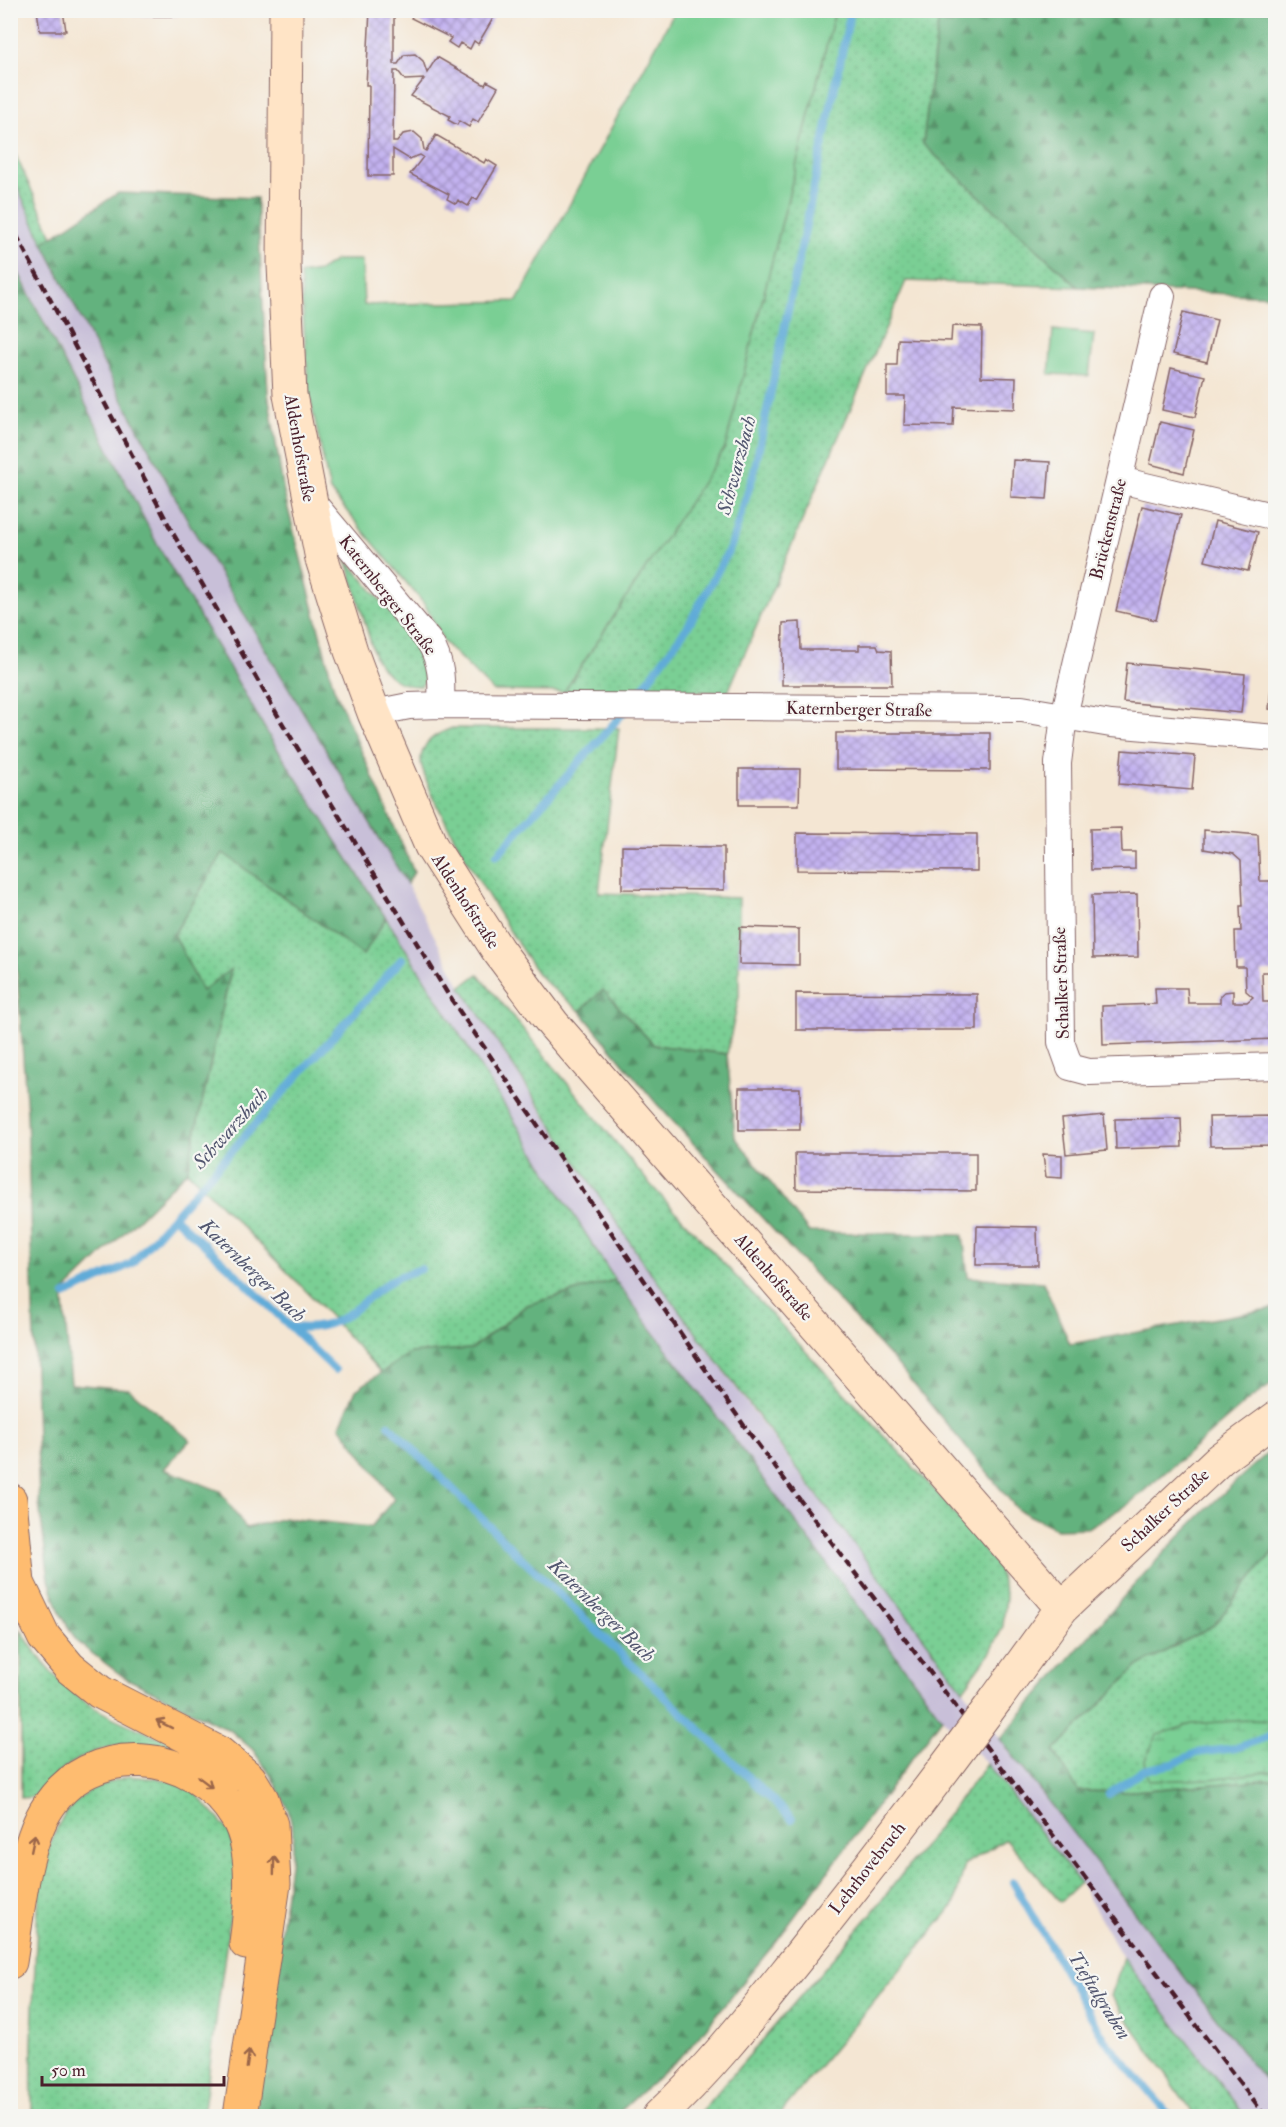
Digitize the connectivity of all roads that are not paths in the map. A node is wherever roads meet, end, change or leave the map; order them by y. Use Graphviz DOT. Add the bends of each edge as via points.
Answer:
graph roads {
  1 [pos="286,10"];
  2 [pos="1162,296"];
  3 [pos="1120,480"];
  4 [pos="308,495"];
  5 [pos="1275,517"];
  6 [pos="441,705"];
  7 [pos="374,713"];
  8 [pos="1064,716"];
  9 [pos="1275,738"];
  10 [pos="1058,763"];
  11 [pos="1275,1066"];
  12 [pos="1275,1418"];
  13 [pos="10,1500"];
  14 [pos="1062,1608"];
  15 [pos="10,1962"];
  16 [pos="217,2116"];
  17 [pos="240,2116"];
  18 [pos="659,2116"];
  1 -- 4 [label="street, Aldenhofstraße" via="284,265 290,396"];
  2 -- 3 [label="street, Brückenstraße"];
  3 -- 5 [label="street"];
  3 -- 8 [label="street, Brückenstraße"];
  4 -- 6 [label="street, Katernberger Straße" via="429,641 438,656 442,676"];
  4 -- 7 [label="street, Aldenhofstraße" via="322,558"];
  6 -- 7 [label="street, Katernberger Straße"];
  6 -- 8 [label="street, Katernberger Straße" via="1022,709"];
  7 -- 14 [label="street, Aldenhofstraße" via="431,846 496,950 553,1024"];
  8 -- 9 [label="street, Katernberger Straße" via="1111,724"];
  8 -- 10 [label="street, Brückenstraße"];
  10 -- 11 [label="street, Schalker Straße" via="1061,1042 1070,1067 1089,1072"];
  12 -- 14 [label="street, Schalker Straße" via="1220,1459"];
  17 -- 13 [label="highway, one-way" via="274,1884 271,1825 262,1799 250,1779 219,1753 100,1692 70,1668 44,1637 18,1583"];
  14 -- 18 [label="street, Lehrhovebruch, bridge" via="881,1852 764,2000 693,2085"];
  15 -- 16 [label="highway, one-way" via="34,1833 46,1810 64,1790 105,1766 133,1761 158,1761 198,1776 219,1793 238,1819 249,1846 246,1938"];
}
